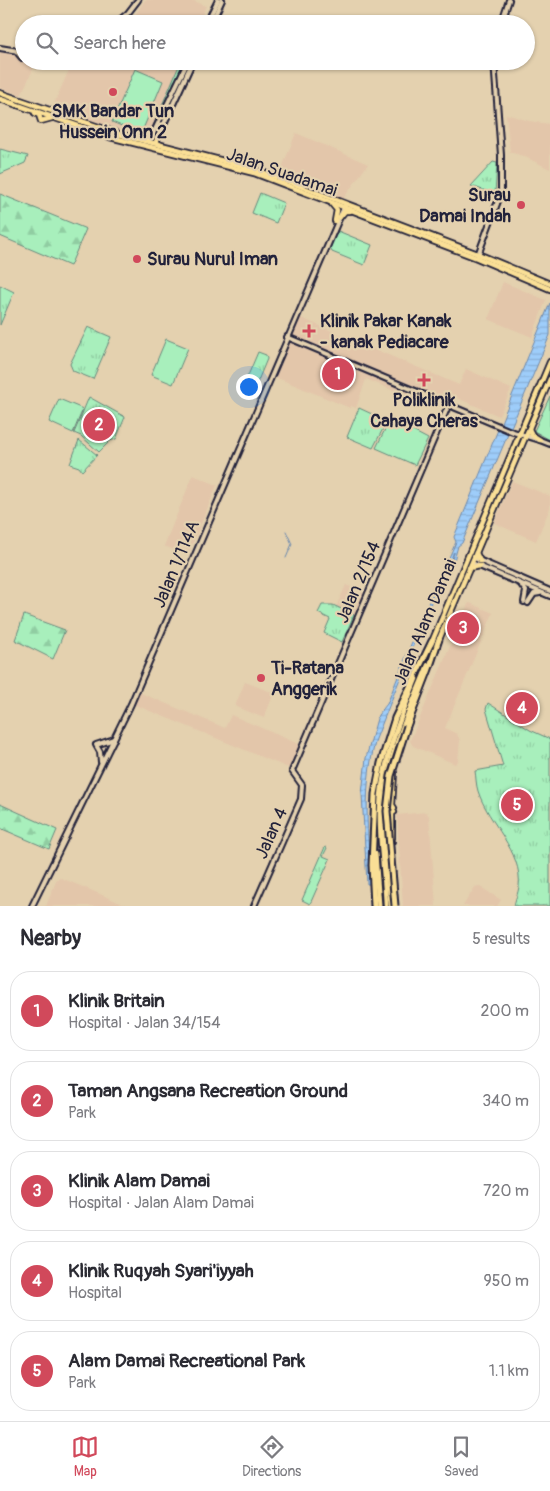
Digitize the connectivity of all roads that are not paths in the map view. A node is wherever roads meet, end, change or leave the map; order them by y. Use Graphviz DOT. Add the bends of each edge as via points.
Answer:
graph roads {
  1 [pos="138,0"];
  2 [pos="218,0"];
  3 [pos="222,0"];
  4 [pos="509,0"];
  5 [pos="126,15"];
  6 [pos="210,15"];
  7 [pos="215,15"];
  8 [pos="504,15"];
  9 [pos="0,48"];
  10 [pos="15,52"];
  11 [pos="184,70"];
  12 [pos="188,70"];
  13 [pos="495,70"];
  14 [pos="0,94"];
  15 [pos="0,99"];
  16 [pos="155,137"];
  17 [pos="143,142"];
  18 [pos="150,146"];
  19 [pos="162,146"];
  20 [pos="331,203"];
  21 [pos="343,205"];
  22 [pos="352,211"];
  23 [pos="340,217"];
  24 [pos="335,221"];
  25 [pos="334,228"];
  26 [pos="478,256"];
  27 [pos="550,284"];
  28 [pos="550,289"];
  29 [pos="287,336"];
  30 [pos="550,362"];
  31 [pos="550,379"];
  32 [pos="449,404"];
  33 [pos="529,428"];
  34 [pos="519,435"];
  35 [pos="526,436"];
  36 [pos="534,438"];
  37 [pos="540,440"];
  38 [pos="550,444"];
  39 [pos="522,445"];
  40 [pos="471,558"];
  41 [pos="480,563"];
  42 [pos="469,568"];
  43 [pos="515,581"];
  44 [pos="549,594"];
  45 [pos="439,639"];
  46 [pos="432,640"];
  47 [pos="114,739"];
  48 [pos="101,764"];
  49 [pos="391,764"];
  50 [pos="292,770"];
  51 [pos="374,843"];
  52 [pos="387,859"];
  53 [pos="32,906"];
  54 [pos="254,906"];
  55 [pos="374,906"];
  56 [pos="379,906"];
  57 [pos="386,906"];
  58 [pos="392,906"];
  59 [pos="395,906"];
  1 -- 5 [label="street"];
  2 -- 6 [label="street"];
  3 -- 7 [label="street"];
  4 -- 8 [label="street"];
  9 -- 10 [label="street"];
  11 -- 16 [label="street"];
  12 -- 16 [label="street"];
  13 -- 26 [label="street" via="501,190"];
  14 -- 17 [label="main road, Jalan Suadamai"];
  15 -- 18 [label="main road, Jalan Suadamai" via="31,110 39,115 41,122 55,118 110,137"];
  16 -- 17 [label="main road"];
  16 -- 18 [label="street"];
  16 -- 19 [label="main road"];
  17 -- 18 [label="main road, Jalan Suadamai"];
  18 -- 19 [label="main road, Jalan Suadamai"];
  18 -- 20 [label="main road, Jalan Suadamai" via="242,170"];
  19 -- 21 [label="main road, Jalan Suadamai" via="247,167"];
  20 -- 21 [label="main road, Jalan Suadamai"];
  20 -- 24 [label="main road" via="336,210"];
  21 -- 22 [label="main road, Jalan Suadamai"];
  21 -- 23 [label="street, Jalan 1/114A"];
  21 -- 24 [label="street, Jalan 1/114A"];
  21 -- 26 [label="main road, Jalan Suadamai"];
  22 -- 23 [label="main road" via="346,211"];
  22 -- 26 [label="main road, Jalan Suadamai"];
  23 -- 25 [label="street, Jalan 1/114A"];
  24 -- 25 [label="street, Jalan 1/114A"];
  25 -- 29 [label="street, Jalan 1/114A"];
  26 -- 27 [label="main road, Jalan Suadamai"];
  26 -- 28 [label="main road, Jalan Suadamai"];
  29 -- 32 [label="street"];
  29 -- 47 [label="street, Jalan 1/114A"];
  30 -- 34 [label="main road, Jalan Alam Damai"];
  31 -- 33 [label="main road, Jalan Alam Damai"];
  32 -- 34 [label="street"];
  32 -- 50 [label="street, Jalan 2/154"];
  33 -- 35 [label="main road, Jalan Alam Damai"];
  33 -- 37 [label="main road" via="532,435"];
  34 -- 35 [label="street"];
  34 -- 40 [label="main road, Jalan Alam Damai"];
  35 -- 36 [label="street"];
  35 -- 39 [label="main road, Jalan Alam Damai"];
  36 -- 37 [label="street"];
  36 -- 39 [label="main road" via="527,439"];
  37 -- 38 [label="street"];
  39 -- 40 [label="main road, Jalan Alam Damai"];
  40 -- 41 [label="main road"];
  40 -- 41 [label="street"];
  40 -- 42 [label="main road, Jalan Alam Damai"];
  40 -- 46 [label="main road, Jalan Alam Damai"];
  41 -- 42 [label="main road"];
  41 -- 43 [label="street"];
  41 -- 44 [label="street"];
  42 -- 45 [label="main road, Jalan Alam Damai"];
  43 -- 44 [label="street"];
  43 -- 44 [label="street" via="524,587 526,602 534,594"];
  45 -- 49 [label="main road, Jalan Alam Damai" via="407,714"];
  45 -- 59 [label="highway, bridge" via="391,776 387,811"];
  46 -- 51 [label="highway" via="395,718 381,763 375,794"];
  46 -- 57 [label="main road, Jalan Alam Damai" via="401,716 384,775 380,812"];
  47 -- 48 [label="street, Jalan 1/114A"];
  47 -- 48 [label="street" via="96,745"];
  48 -- 53 [label="street, Jalan 1/114A"];
  49 -- 52 [label="main road, Jalan Alam Damai" via="385,796"];
  49 -- 52 [label="main road" via="394,810"];
  50 -- 54 [label="street, Jalan 4" via="302,785 301,799"];
  51 -- 55 [label="highway"];
  51 -- 56 [label="highway"];
  52 -- 58 [label="main road, Jalan Alam Damai"];
}
